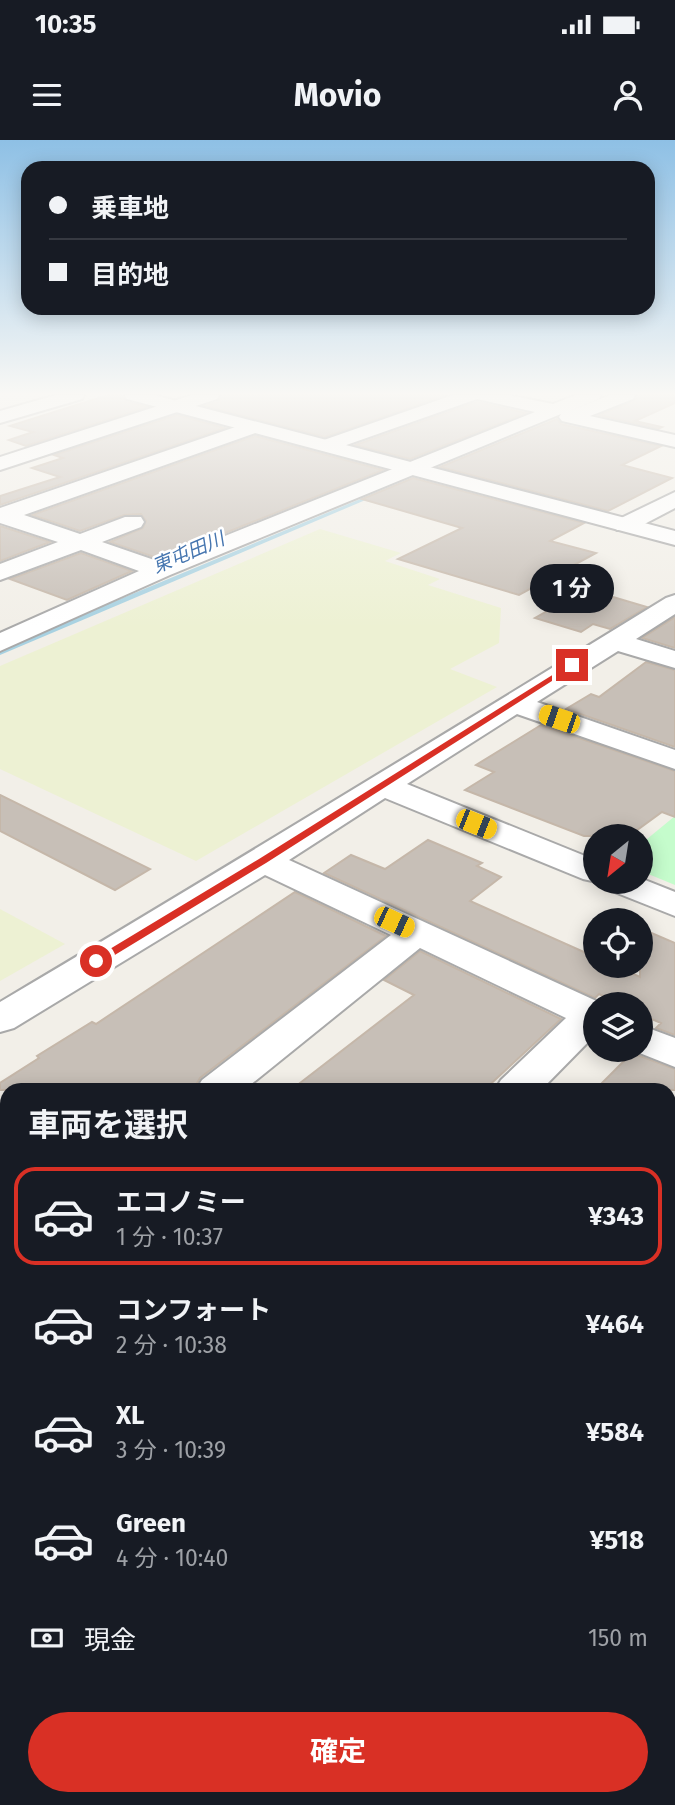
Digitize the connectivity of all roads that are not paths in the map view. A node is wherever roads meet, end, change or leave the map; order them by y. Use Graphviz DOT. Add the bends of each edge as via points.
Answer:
graph roads {
  1 [pos="124,473"];
  2 [pos="399,473"];
  3 [pos="429,473"];
  4 [pos="675,499"];
  5 [pos="0,508"];
  6 [pos="133,522"];
  7 [pos="625,525"];
  8 [pos="675,538"];
  9 [pos="80,541"];
  10 [pos="161,570"];
  11 [pos="0,573"];
  12 [pos="675,603"];
  13 [pos="5,636"];
  14 [pos="612,640"];
  15 [pos="675,660"];
  16 [pos="513,703"];
  17 [pos="675,760"];
  18 [pos="381,785"];
  19 [pos="263,861"];
  20 [pos="583,867"];
  21 [pos="648,894"];
  22 [pos="675,905"];
  23 [pos="416,933"];
  24 [pos="583,1011"];
  25 [pos="0,1019"];
  26 [pos="583,1026"];
  27 [pos="653,1044"];
  28 [pos="675,1054"];
  29 [pos="226,1083"];
  30 [pos="523,1083"];
  1 -- 5 [label="street" via="35,504"];
  2 -- 10 [label="street"];
  3 -- 7 [label="street"];
  4 -- 7 [label="street"];
  5 -- 9 [label="street"];
  6 -- 9 [label="street"];
  7 -- 8 [label="street"];
  9 -- 10 [label="street"];
  9 -- 11 [label="street"];
  10 -- 13 [label="street"];
  12 -- 14 [label="street"];
  14 -- 15 [label="street"];
  14 -- 16 [label="street"];
  16 -- 17 [label="street"];
  16 -- 18 [label="street"];
  18 -- 19 [label="street"];
  18 -- 20 [label="street"];
  19 -- 23 [label="street"];
  19 -- 25 [label="street"];
  21 -- 22 [label="street"];
  23 -- 24 [label="street"];
  23 -- 29 [label="street"];
  26 -- 30 [label="street"];
  27 -- 28 [label="street"];
}
